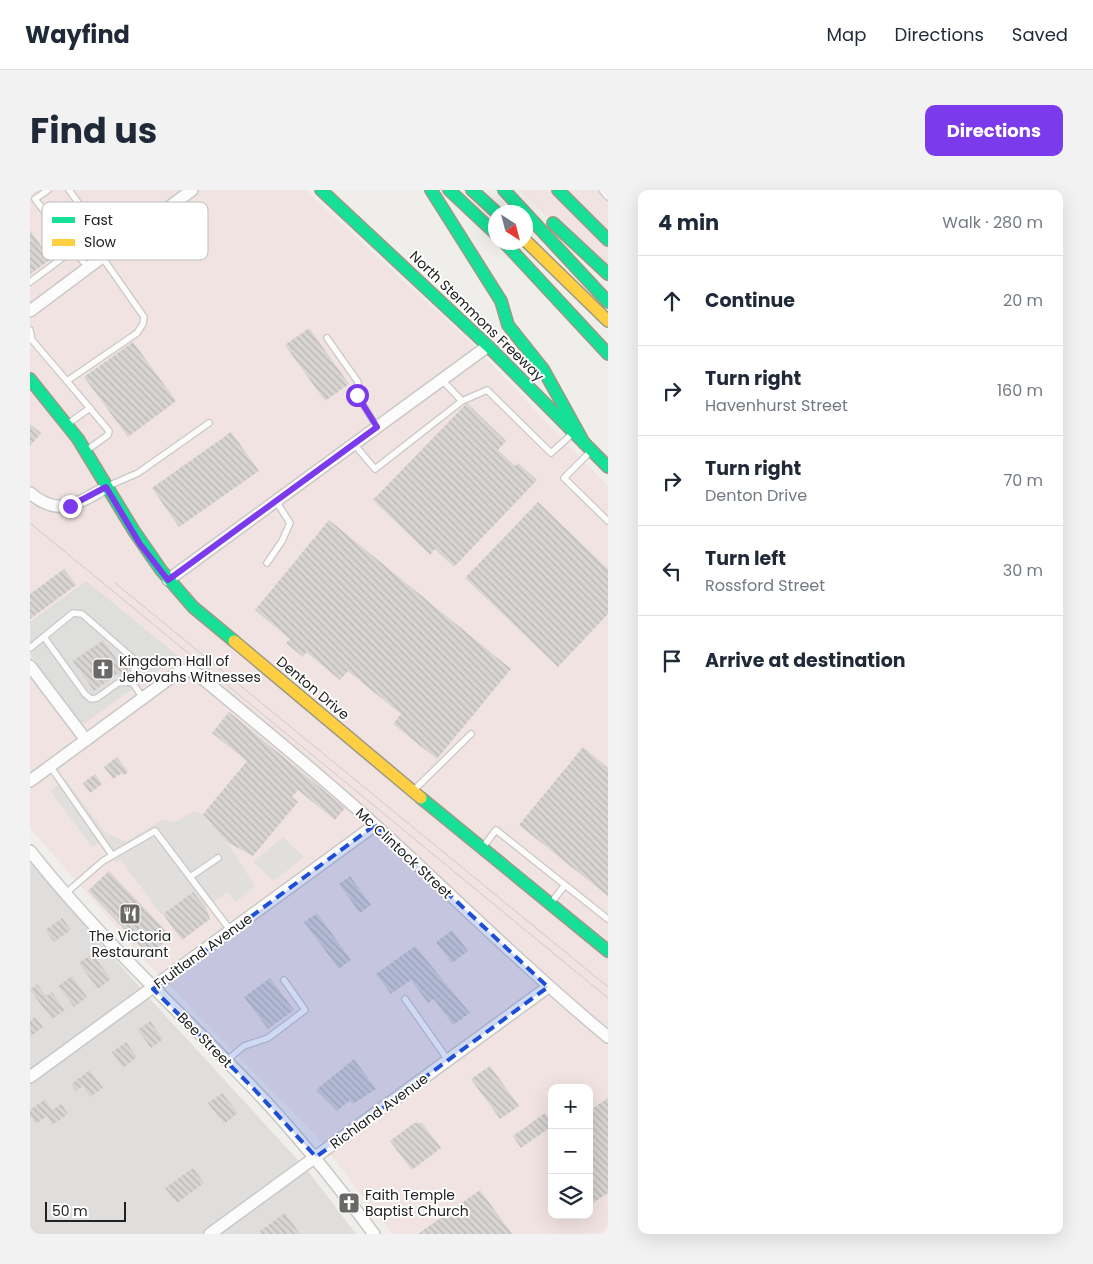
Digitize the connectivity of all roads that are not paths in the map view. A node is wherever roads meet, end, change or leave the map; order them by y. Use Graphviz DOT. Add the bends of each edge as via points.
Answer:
graph roads {
  1 [pos="48,190"];
  2 [pos="68,190"];
  3 [pos="192,190"];
  4 [pos="321,190"];
  5 [pos="431,190"];
  6 [pos="449,190"];
  7 [pos="472,190"];
  8 [pos="504,190"];
  9 [pos="558,190"];
  10 [pos="602,190"];
  11 [pos="608,197"];
  12 [pos="512,199"];
  13 [pos="77,202"];
  14 [pos="176,202"];
  15 [pos="488,205"];
  16 [pos="42,207"];
  17 [pos="488,227"];
  18 [pos="608,240"];
  19 [pos="533,248"];
  20 [pos="511,250"];
  21 [pos="60,260"];
  22 [pos="82,260"];
  23 [pos="98,260"];
  24 [pos="104,260"];
  25 [pos="88,268"];
  26 [pos="608,274"];
  27 [pos="30,282"];
  28 [pos="608,302"];
  29 [pos="30,311"];
  30 [pos="608,321"];
  31 [pos="30,330"];
  32 [pos="327,338"];
  33 [pos="488,346"];
  34 [pos="608,354"];
  35 [pos="30,379"];
  36 [pos="442,380"];
  37 [pos="67,381"];
  38 [pos="462,401"];
  39 [pos="90,408"];
  40 [pos="209,422"];
  41 [pos="68,424"];
  42 [pos="377,427"];
  43 [pos="574,432"];
  44 [pos="354,444"];
  45 [pos="588,446"];
  46 [pos="86,451"];
  47 [pos="608,467"];
  48 [pos="106,487"];
  49 [pos="30,494"];
  50 [pos="276,501"];
  51 [pos="608,521"];
  52 [pos="267,563"];
  53 [pos="168,580"];
  54 [pos="44,637"];
  55 [pos="30,648"];
  56 [pos="30,666"];
  57 [pos="132,682"];
  58 [pos="143,698"];
  59 [pos="471,734"];
  60 [pos="86,740"];
  61 [pos="50,766"];
  62 [pos="30,781"];
  63 [pos="413,791"];
  64 [pos="375,825"];
  65 [pos="481,849"];
  66 [pos="30,851"];
  67 [pos="112,855"];
  68 [pos="218,858"];
  69 [pos="190,877"];
  70 [pos="564,885"];
  71 [pos="66,892"];
  72 [pos="550,904"];
  73 [pos="608,919"];
  74 [pos="230,931"];
  75 [pos="605,946"];
  76 [pos="284,980"];
  77 [pos="548,987"];
  78 [pos="153,989"];
  79 [pos="405,999"];
  80 [pos="608,1037"];
  81 [pos="448,1060"];
  82 [pos="226,1061"];
  83 [pos="30,1077"];
  84 [pos="316,1157"];
  85 [pos="210,1234"];
  86 [pos="374,1234"];
  1 -- 16 [label="lane" via="36,199"];
  2 -- 13 [label="lane"];
  3 -- 14 [label="street"];
  4 -- 33 [label="main road, North Stemmons Freeway"];
  5 -- 45 [label="main road" via="501,301 508,325 543,370"];
  6 -- 17 [label="main road"];
  7 -- 15 [label="main road"];
  8 -- 12 [label="main road"];
  9 -- 18 [label="main road"];
  10 -- 11 [label="lane"];
  12 -- 26 [label="main road" via="552,222"];
  12 -- 28 [label="main road"];
  19 -- 30 [label="main road"];
  20 -- 34 [label="main road"];
  21 -- 27 [label="lane"];
  22 -- 25 [label="lane"];
  23 -- 25 [label="street"];
  24 -- 37 [label="lane" via="144,317 143,324 136,333"];
  25 -- 29 [label="street"];
  31 -- 37 [label="lane" via="32,340"];
  32 -- 42 [label="lane" via="358,382 357,395"];
  33 -- 36 [label="street"];
  33 -- 43 [label="main road, North Stemmons Freeway"];
  35 -- 41 [label="main road, Denton Drive"];
  36 -- 38 [label="lane"];
  36 -- 42 [label="street"];
  37 -- 39 [label="lane"];
  38 -- 43 [label="lane" via="487,390 551,452"];
  38 -- 44 [label="lane" via="375,469"];
  39 -- 41 [label="lane"];
  39 -- 46 [label="lane" via="109,431"];
  40 -- 48 [label="lane" via="138,473"];
  41 -- 46 [label="main road, Denton Drive"];
  42 -- 44 [label="street"];
  43 -- 45 [label="main road, North Stemmons Freeway"];
  44 -- 50 [label="street"];
  45 -- 47 [label="main road, North Stemmons Freeway"];
  45 -- 51 [label="lane" via="564,478"];
  46 -- 48 [label="main road, Denton Drive"];
  48 -- 49 [label="street" via="76,504 56,507 46,505"];
  48 -- 53 [label="main road, Denton Drive" via="140,544"];
  50 -- 52 [label="lane" via="290,523"];
  50 -- 53 [label="street"];
  53 -- 63 [label="main road, Denton Drive" via="193,607"];
  54 -- 55 [label="lane"];
  54 -- 57 [label="lane" via="84,694 91,699 118,683"];
  54 -- 57 [label="lane" via="72,613 82,614 136,661"];
  56 -- 60 [label="street"];
  57 -- 58 [label="lane"];
  58 -- 60 [label="street"];
  58 -- 64 [label="street, Mc Clintock Street" via="177,674 186,670 196,674"];
  59 -- 63 [label="lane"];
  60 -- 61 [label="street"];
  61 -- 62 [label="street"];
  61 -- 67 [label="lane"];
  63 -- 65 [label="main road, Denton Drive"];
  64 -- 74 [label="street, Fruitland Avenue"];
  64 -- 77 [label="street, Mc Clintock Street"];
  65 -- 70 [label="lane" via="496,830"];
  65 -- 72 [label="main road, Denton Drive"];
  66 -- 71 [label="street, Bee Street"];
  67 -- 69 [label="lane" via="155,831"];
  67 -- 71 [label="lane"];
  68 -- 69 [label="lane"];
  69 -- 74 [label="lane"];
  70 -- 72 [label="lane"];
  70 -- 73 [label="lane"];
  71 -- 78 [label="street, Bee Street"];
  72 -- 75 [label="main road, Denton Drive"];
  74 -- 78 [label="street, Fruitland Avenue"];
  76 -- 82 [label="lane" via="305,1010 268,1038 244,1046"];
  77 -- 80 [label="street, Mc Clintock Street"];
  77 -- 81 [label="street, Richland Avenue"];
  78 -- 82 [label="street, Bee Street"];
  78 -- 83 [label="street, Fruitland Avenue"];
  79 -- 81 [label="lane"];
  81 -- 84 [label="street, Richland Avenue"];
  82 -- 84 [label="street, Bee Street"];
  84 -- 85 [label="street, Richland Avenue"];
  84 -- 86 [label="street, Bee Street"];
}
